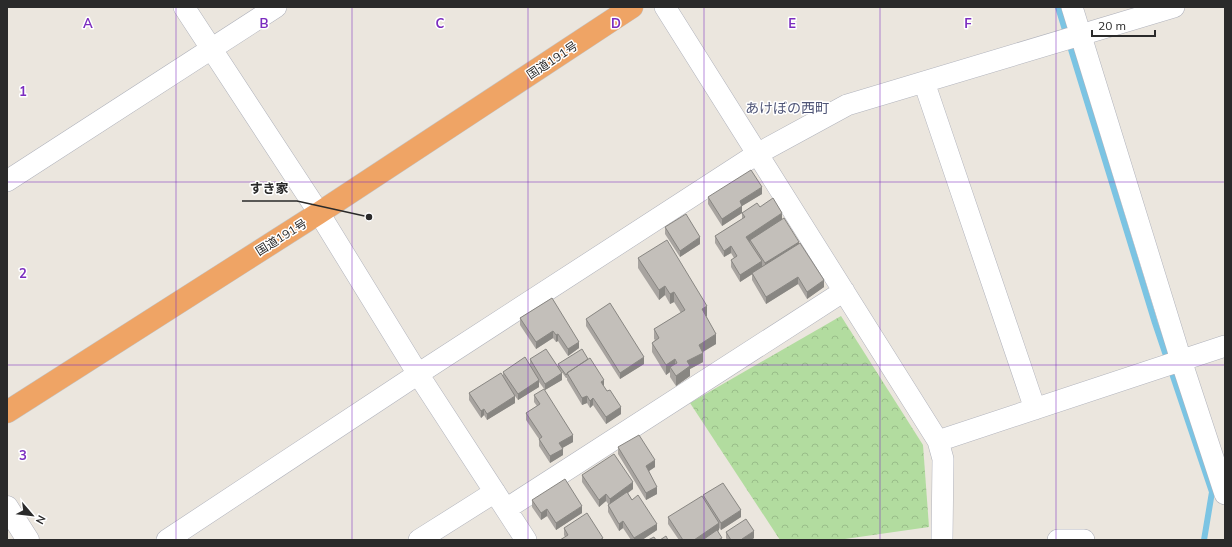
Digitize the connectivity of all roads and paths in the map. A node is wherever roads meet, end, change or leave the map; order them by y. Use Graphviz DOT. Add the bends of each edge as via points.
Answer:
graph roads {
  1 [pos="184,7"];
  2 [pos="276,7"];
  3 [pos="632,7"];
  4 [pos="664,7"];
  5 [pos="1072,7"];
  6 [pos="1174,7"];
  7 [pos="1080,35"];
  8 [pos="212,49"];
  9 [pos="924,82"];
  10 [pos="757,154"];
  11 [pos="7,181"];
  12 [pos="319,213"];
  13 [pos="844,291"];
  14 [pos="1225,346"];
  15 [pos="1181,360"];
  16 [pos="418,374"];
  17 [pos="1035,409"];
  18 [pos="7,412"];
  19 [pos="938,442"];
  20 [pos="495,492"];
  21 [pos="1225,494"];
  22 [pos="7,508"];
  23 [pos="506,509"];
  24 [pos="28,540"];
  25 [pos="168,540"];
  26 [pos="419,540"];
  27 [pos="526,540"];
  28 [pos="942,540"];
  29 [pos="1058,540"];
  30 [pos="1084,540"];
  1 -- 8 [label="street"];
  2 -- 8 [label="street"];
  3 -- 12 [label="highway, 国道191号"];
  4 -- 10 [label="street"];
  5 -- 7 [label="street"];
  6 -- 7 [label="street"];
  7 -- 9 [label="street"];
  7 -- 15 [label="street"];
  8 -- 11 [label="street"];
  8 -- 12 [label="street"];
  9 -- 10 [label="street" via="847,105"];
  9 -- 17 [label="street"];
  10 -- 13 [label="street"];
  10 -- 16 [label="street"];
  12 -- 16 [label="street"];
  12 -- 18 [label="highway, 国道191号"];
  13 -- 19 [label="street"];
  13 -- 23 [label="street"];
  14 -- 15 [label="street"];
  15 -- 17 [label="street"];
  15 -- 21 [label="street"];
  16 -- 20 [label="street"];
  16 -- 25 [label="street"];
  17 -- 19 [label="street"];
  19 -- 28 [label="street" via="943,459"];
  20 -- 23 [label="street"];
  20 -- 26 [label="street"];
  22 -- 24 [label="main road"];
  23 -- 27 [label="street"];
  29 -- 30 [label="street"];
}
